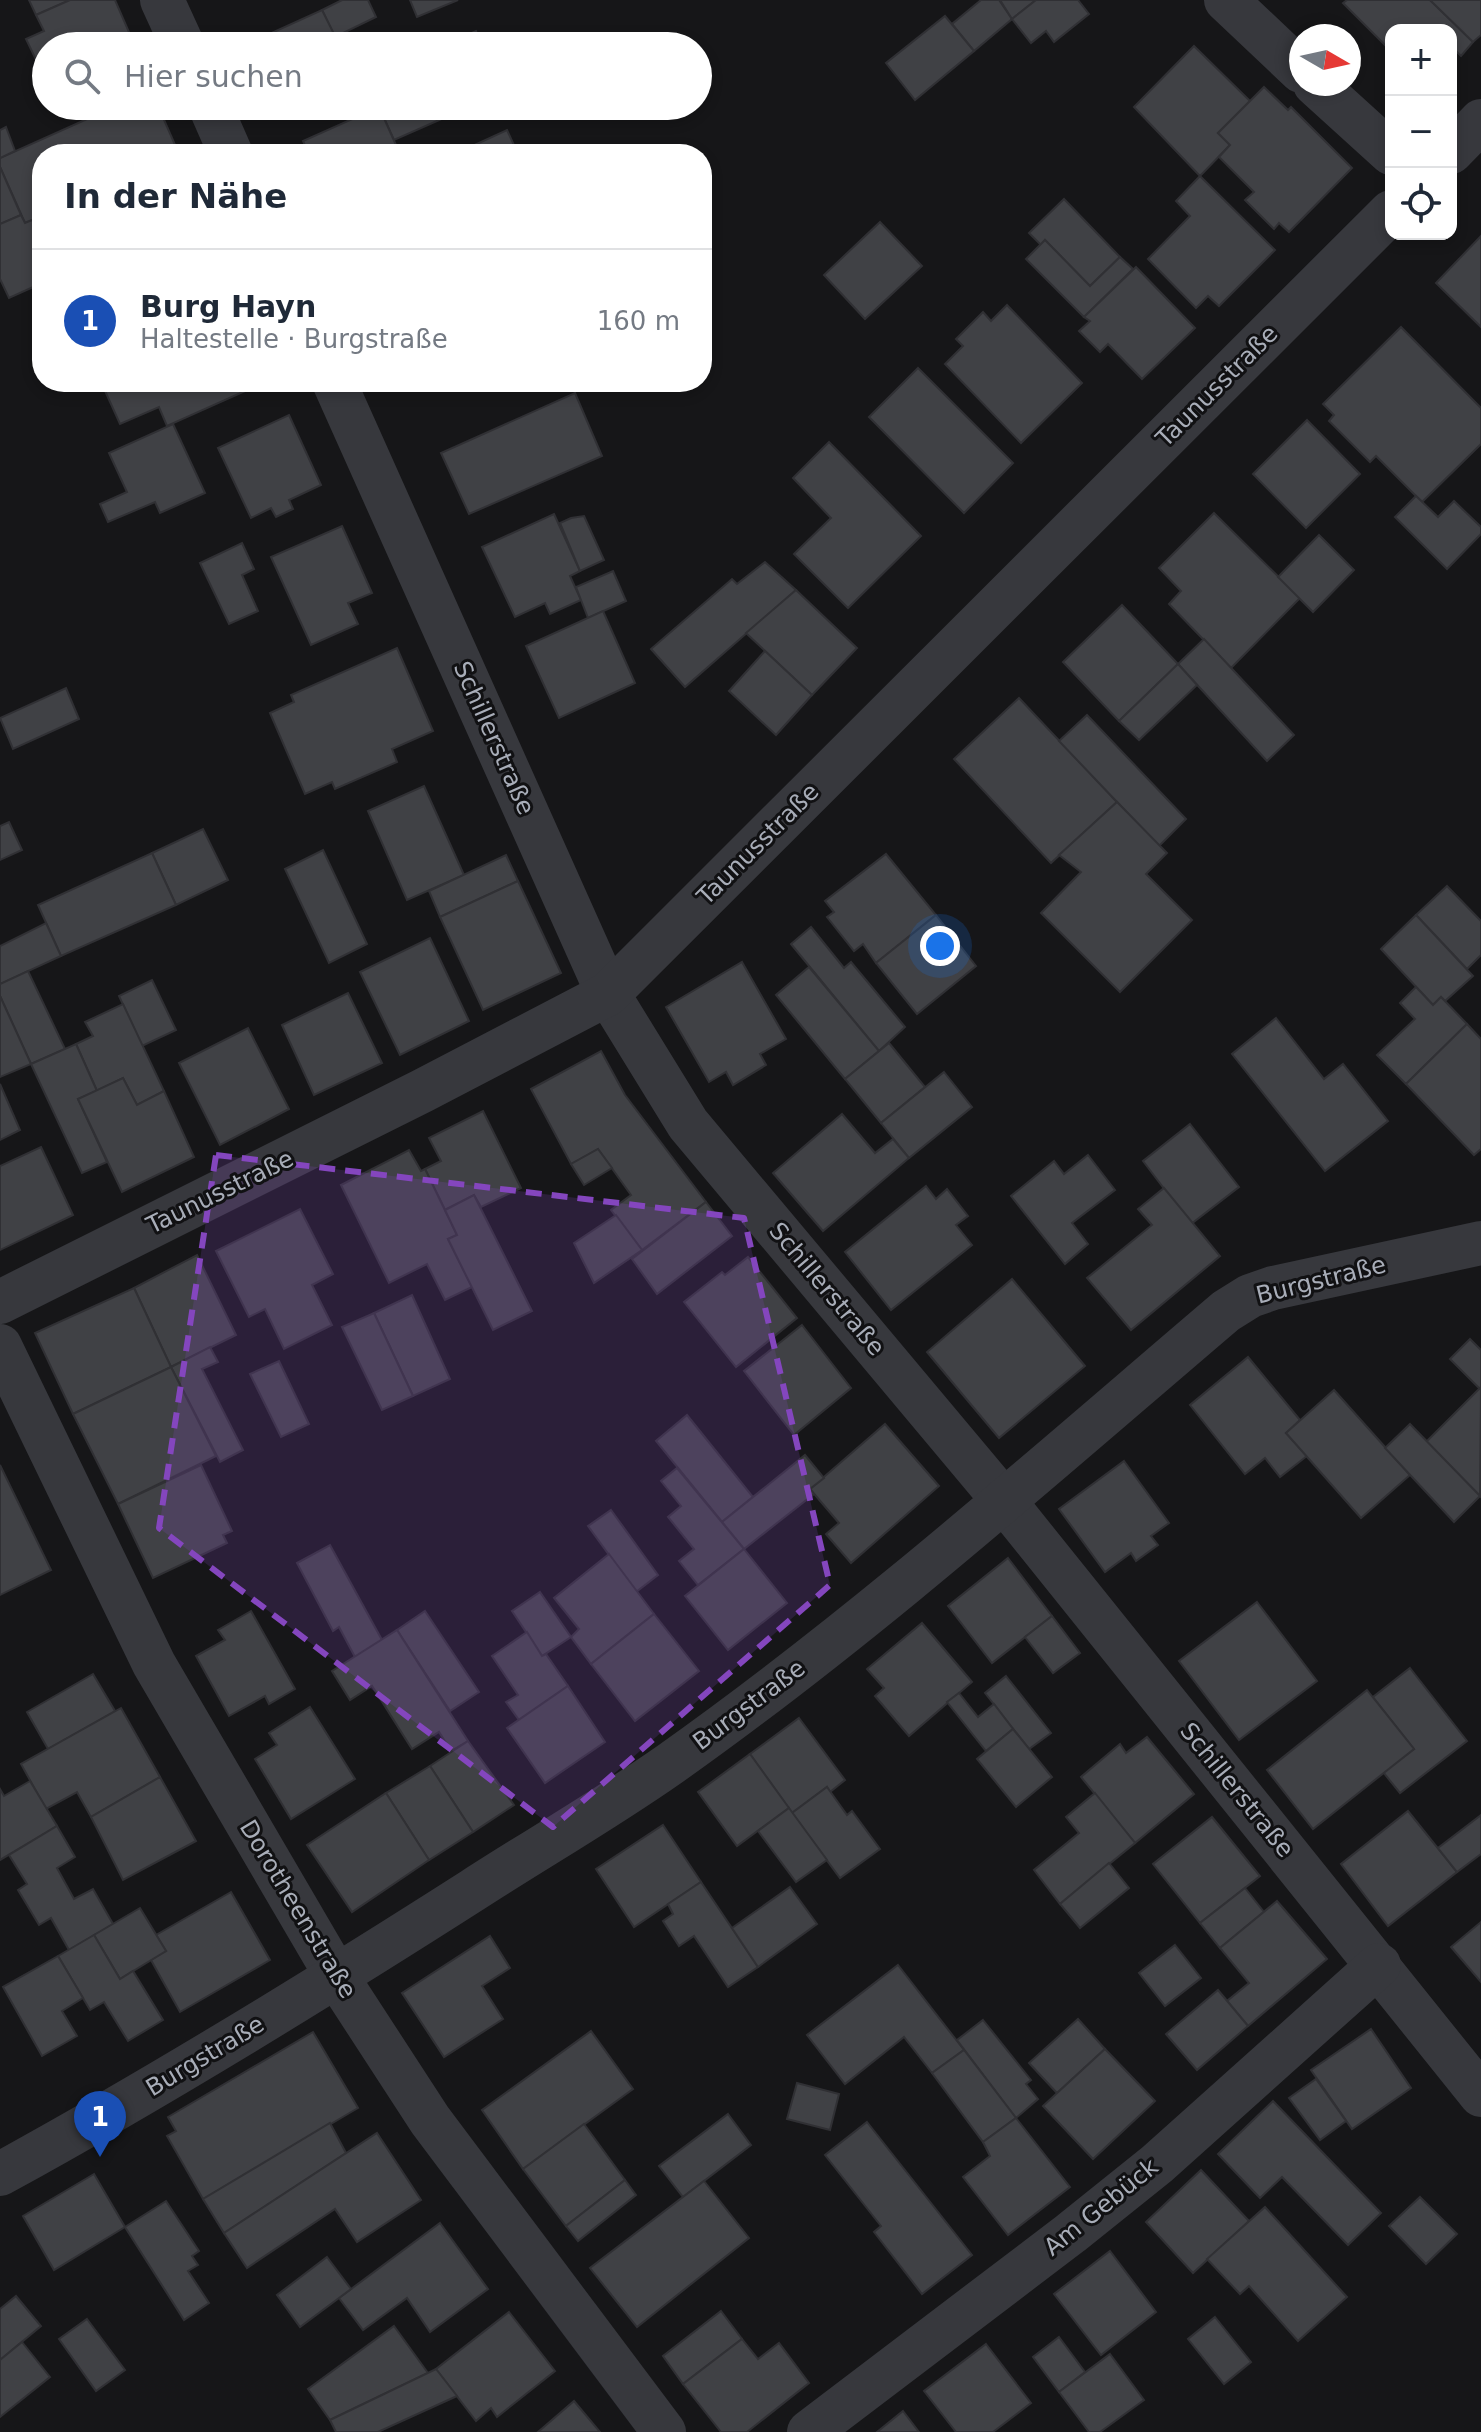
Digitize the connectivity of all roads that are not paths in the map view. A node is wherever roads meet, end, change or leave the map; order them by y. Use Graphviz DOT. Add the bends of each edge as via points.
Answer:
graph roads {
  1 [pos="162,0"];
  2 [pos="1226,0"];
  3 [pos="177,32"];
  4 [pos="1289,60"];
  5 [pos="1328,96"];
  6 [pos="216,120"];
  7 [pos="1481,121"];
  8 [pos="227,144"];
  9 [pos="1457,146"];
  10 [pos="1385,148"];
  11 [pos="1385,218"];
  12 [pos="338,392"];
  13 [pos="608,994"];
  14 [pos="1481,1243"];
  15 [pos="0,1302"];
  16 [pos="0,1346"];
  17 [pos="1004,1501"];
  18 [pos="1379,1965"];
  19 [pos="337,1977"];
  20 [pos="1481,2095"];
  21 [pos="0,2174"];
  22 [pos="664,2432"];
  23 [pos="809,2432"];
  1 -- 3 [label="street"];
  2 -- 4 [label="street"];
  5 -- 10 [label="street"];
  6 -- 8 [label="street"];
  7 -- 9 [label="street"];
  11 -- 13 [label="street, Taunusstraße"];
  12 -- 13 [label="street, Schillerstraße"];
  13 -- 15 [label="street, Taunusstraße"];
  13 -- 17 [label="street, Schillerstraße" via="688,1124"];
  14 -- 17 [label="street, Burgstraße" via="1250,1296"];
  16 -- 19 [label="street, Dorotheenstraße" via="154,1664"];
  17 -- 18 [label="street, Schillerstraße"];
  17 -- 19 [label="street, Burgstraße" via="835,1641 668,1765"];
  18 -- 20 [label="street, Schillerstraße"];
  18 -- 23 [label="street, Am Gebück" via="1157,2164"];
  19 -- 21 [label="street, Burgstraße"];
  19 -- 22 [label="street, Dorotheenstraße" via="430,2120"];
}
